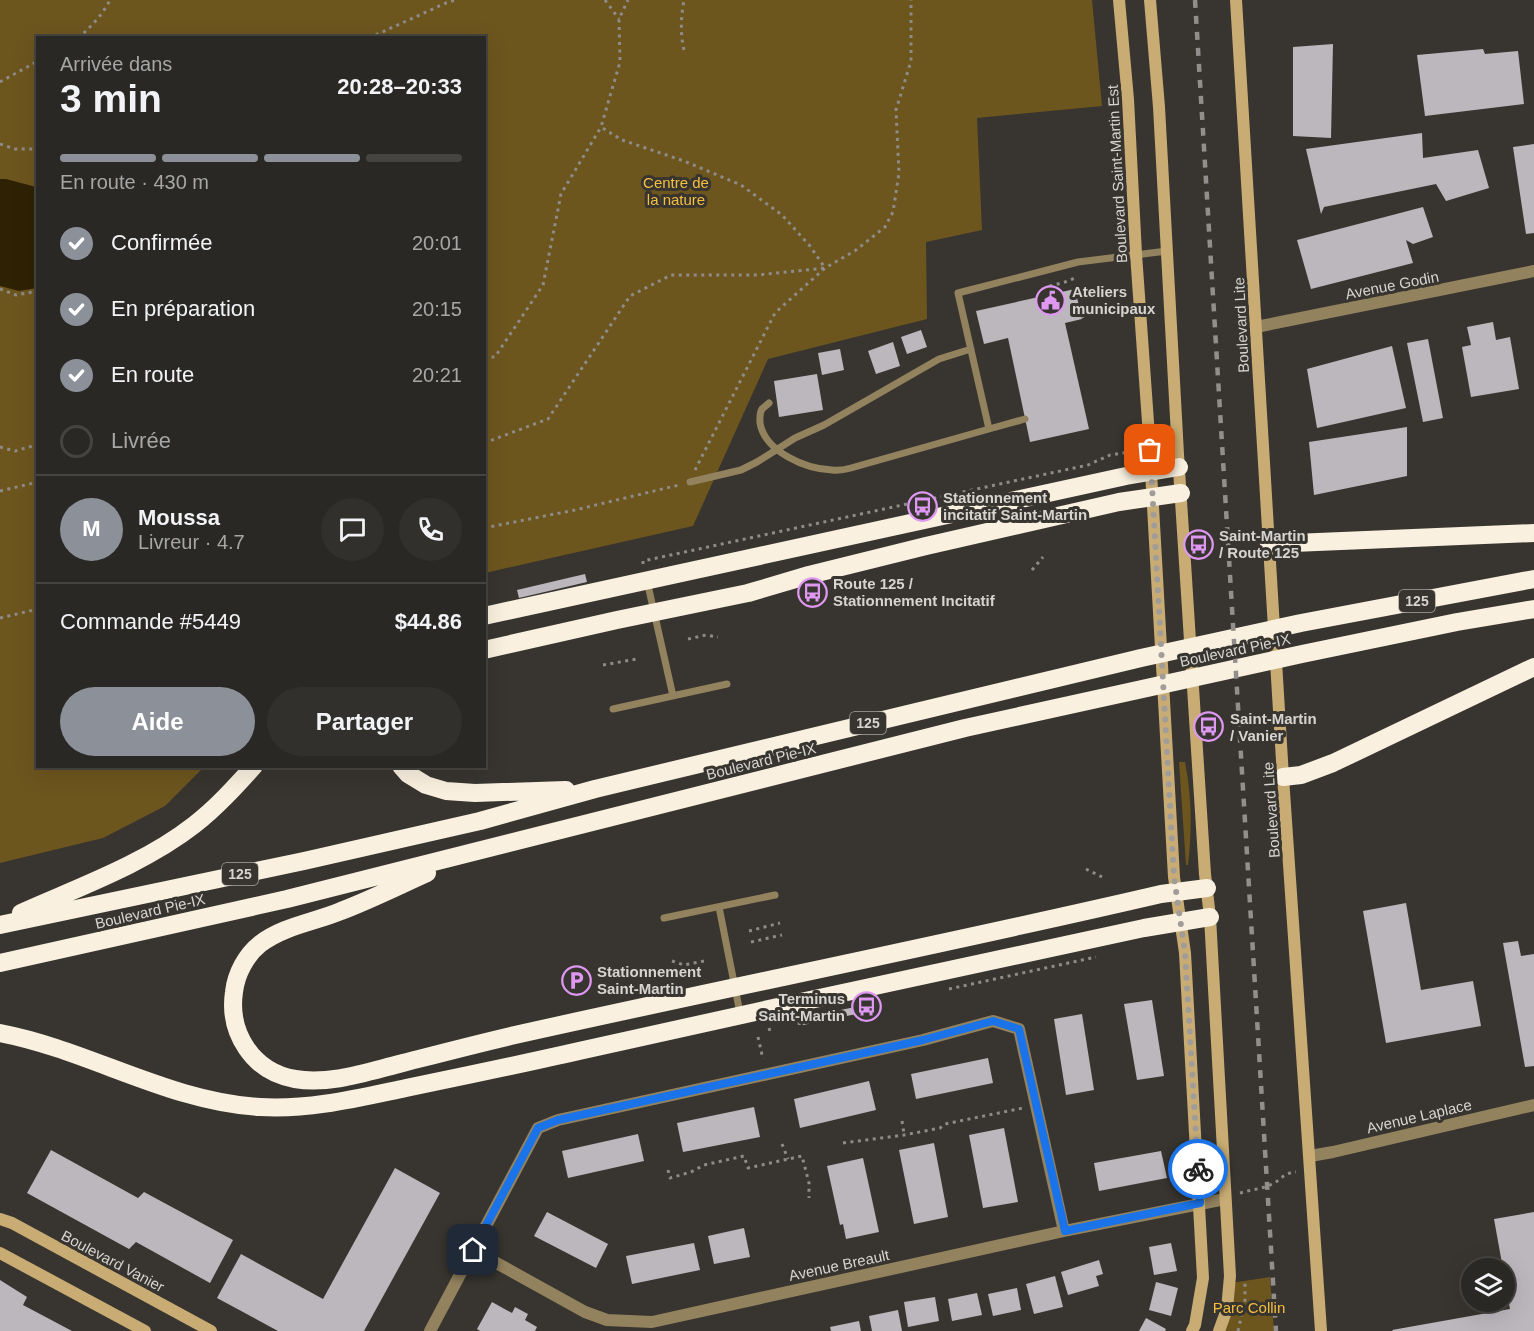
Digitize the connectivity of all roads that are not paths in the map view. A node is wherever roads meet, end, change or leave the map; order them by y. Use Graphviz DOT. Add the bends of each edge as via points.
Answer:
graph roads {
  1 [pos="1119,0"];
  2 [pos="1150,0"];
  3 [pos="1236,0"];
  4 [pos="1167,250"];
  5 [pos="1137,254"];
  6 [pos="1534,271"];
  7 [pos="1256,327"];
  8 [pos="971,349"];
  9 [pos="769,403"];
  10 [pos="1025,419"];
  11 [pos="989,429"];
  12 [pos="776,450"];
  13 [pos="1179,467"];
  14 [pos="1151,471"];
  15 [pos="690,482"];
  16 [pos="1181,492"];
  17 [pos="1153,497"];
  18 [pos="1534,533"];
  19 [pos="1269,544"];
  20 [pos="645,573"];
  21 [pos="1534,579"];
  22 [pos="1534,609"];
  23 [pos="654,612"];
  24 [pos="486,615"];
  25 [pos="486,650"];
  26 [pos="1534,667"];
  27 [pos="727,684"];
  28 [pos="673,696"];
  29 [pos="613,709"];
  30 [pos="252,768"];
  31 [pos="403,768"];
  32 [pos="1283,777"];
  33 [pos="595,789"];
  34 [pos="472,853"];
  35 [pos="1207,888"];
  36 [pos="1176,892"];
  37 [pos="775,895"];
  38 [pos="719,907"];
  39 [pos="1210,917"];
  40 [pos="664,918"];
  41 [pos="1181,921"];
  42 [pos="0,923"];
  43 [pos="0,963"];
  44 [pos="735,987"];
  45 [pos="741,1015"];
  46 [pos="0,1033"];
  47 [pos="1534,1105"];
  48 [pos="1310,1156"];
  49 [pos="1225,1199"];
  50 [pos="1200,1203"];
  51 [pos="0,1219"];
  52 [pos="1065,1231"];
  53 [pos="473,1250"];
  54 [pos="0,1253"];
  55 [pos="145,1331"];
  56 [pos="211,1331"];
  57 [pos="430,1331"];
  58 [pos="1192,1331"];
  59 [pos="1219,1331"];
  60 [pos="1322,1331"];
  1 -- 5 [label="street, Boulevard Saint-Martin Est"];
  2 -- 4 [label="street"];
  3 -- 7 [label="street, Boulevard Lite"];
  4 -- 5 [label="lane"];
  4 -- 13 [label="street"];
  5 -- 8 [label="lane" via="1078,262 958,293"];
  5 -- 14 [label="street, Boulevard Saint-Martin Est"];
  6 -- 7 [label="street, Avenue Godin"];
  7 -- 19 [label="street, Boulevard Lite"];
  8 -- 11 [label="lane"];
  8 -- 12 [label="lane" via="939,359"];
  9 -- 12 [label="lane" via="761,410 761,426"];
  10 -- 11 [label="lane"];
  11 -- 12 [label="lane" via="842,470 815,467"];
  12 -- 15 [label="lane" via="741,470"];
  13 -- 14 [label="highway"];
  13 -- 16 [label="street"];
  14 -- 17 [label="street, Boulevard Saint-Martin Est"];
  14 -- 20 [label="highway"];
  16 -- 17 [label="highway"];
  16 -- 35 [label="street"];
  17 -- 23 [label="highway" via="926,546 748,593"];
  17 -- 36 [label="street, Boulevard Saint-Martin Est"];
  18 -- 19 [label="highway"];
  19 -- 32 [label="street, Boulevard Lite"];
  20 -- 23 [label="lane"];
  20 -- 24 [label="highway"];
  21 -- 33 [label="highway, Boulevard Pie-IX / 125" via="1141,658"];
  22 -- 34 [label="highway, Boulevard Pie-IX / 125" via="1302,654 965,728"];
  23 -- 25 [label="highway"];
  23 -- 28 [label="lane"];
  26 -- 32 [label="highway" via="1333,763"];
  27 -- 28 [label="lane"];
  28 -- 29 [label="lane"];
  30 -- 42 [label="highway" via="208,813 155,851"];
  31 -- 33 [label="highway" via="426,785 446,791"];
  32 -- 48 [label="street, Boulevard Lite"];
  33 -- 42 [label="highway, Boulevard Pie-IX / 125" via="304,861"];
  34 -- 43 [label="highway, Boulevard Pie-IX / 125"];
  34 -- 44 [label="highway" via="339,912 281,932 257,946 238,976 232,1006 238,1033 250,1055 286,1077 331,1079"];
  35 -- 36 [label="highway"];
  35 -- 39 [label="street"];
  36 -- 41 [label="street, Boulevard Saint-Martin Est"];
  36 -- 44 [label="highway"];
  37 -- 38 [label="lane"];
  38 -- 40 [label="lane"];
  38 -- 44 [label="lane"];
  39 -- 41 [label="highway"];
  39 -- 49 [label="street"];
  41 -- 45 [label="highway"];
  41 -- 50 [label="street"];
  44 -- 45 [label="lane"];
  45 -- 46 [label="highway" via="370,1096 289,1108 238,1105 196,1096 51,1046"];
  47 -- 48 [label="street, Avenue Laplace"];
  48 -- 60 [label="street, Boulevard Lite"];
  49 -- 50 [label="street, Avenue Breault"];
  49 -- 59 [label="street" via="1230,1276 1227,1309"];
  50 -- 52 [label="street, Avenue Breault"];
  50 -- 58 [label="street" via="1203,1278"];
  51 -- 56 [label="street, Boulevard Vanier"];
  52 -- 53 [label="street, Avenue Breault" via="652,1322 608,1320 585,1312"];
  52 -- 53 [label="street" via="1019,1029 993,1021 558,1120 538,1128"];
  53 -- 57 [label="street"];
  54 -- 55 [label="street"];
}
